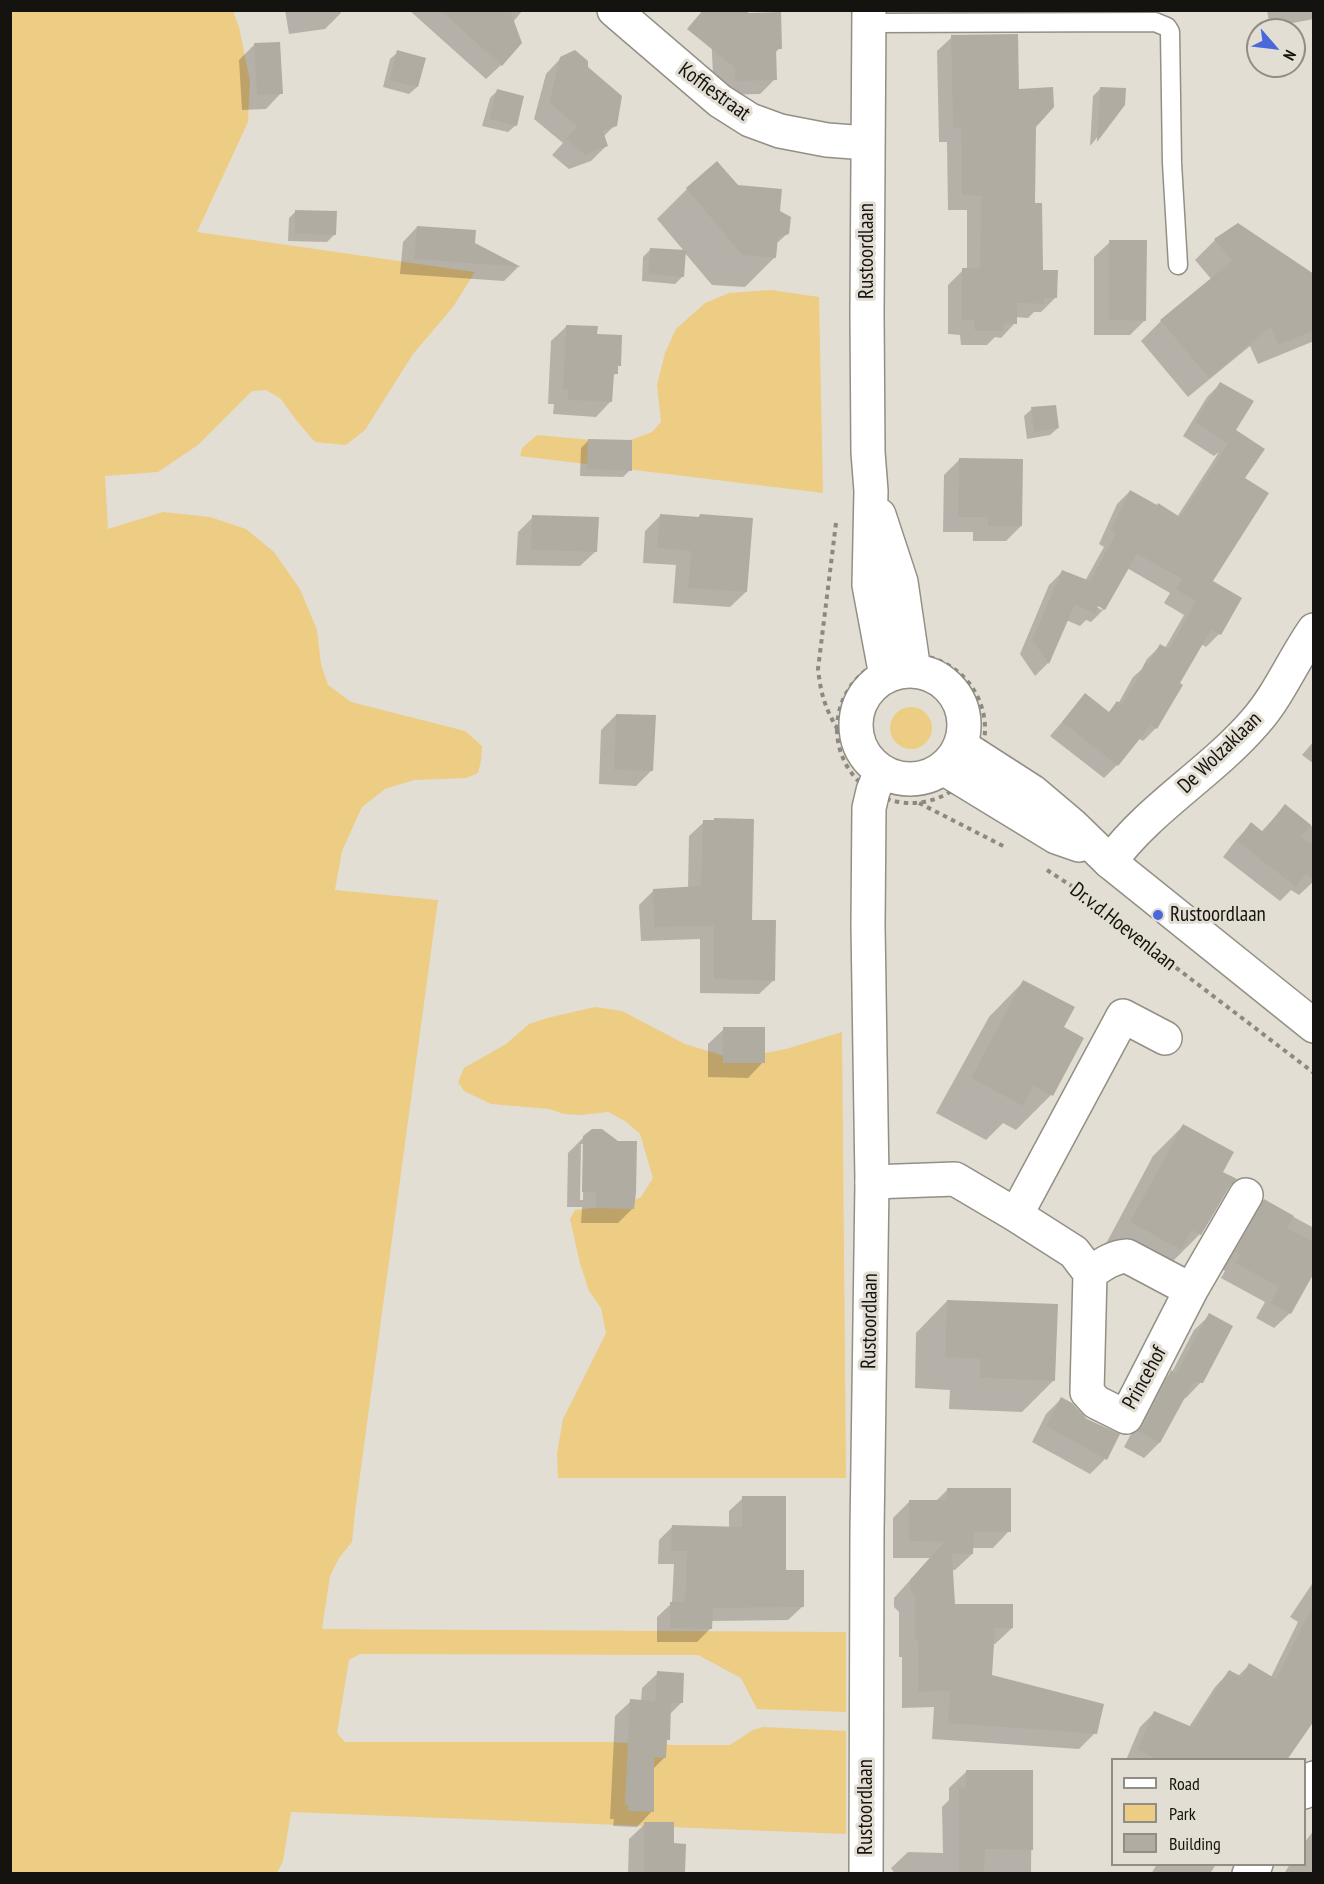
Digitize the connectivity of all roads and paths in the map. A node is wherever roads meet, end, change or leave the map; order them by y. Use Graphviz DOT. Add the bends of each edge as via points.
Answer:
graph roads {
  1 [pos="614,10"];
  2 [pos="869,17"];
  3 [pos="867,143"];
  4 [pos="1178,265"];
  5 [pos="1314,630"];
  6 [pos="898,665"];
  7 [pos="962,762"];
  8 [pos="877,781"];
  9 [pos="919,803"];
  10 [pos="1010,849"];
  11 [pos="1104,857"];
  12 [pos="1040,865"];
  13 [pos="1314,1026"];
  14 [pos="1165,1038"];
  15 [pos="1314,1073"];
  16 [pos="872,1182"];
  17 [pos="1246,1195"];
  18 [pos="1016,1215"];
  19 [pos="1090,1273"];
  20 [pos="1191,1290"];
  21 [pos="866,1874"];
  1 -- 3 [label="street, Koffiestraat" via="720,101 750,120 815,138"];
  2 -- 3 [label="street, Rustoordlaan"];
  2 -- 4 [label="lane" via="1155,22 1167,27"];
  3 -- 6 [label="street, Rustoordlaan" via="869,585"];
  5 -- 11 [label="street, De Wolzaklaan" via="1255,722"];
  6 -- 7 [label="street" via="938,678 956,696 964,720"];
  6 -- 7 [label="path" via="946,662 974,690 982,707 983,746"];
  6 -- 8 [label="street" via="865,694 855,719 856,737"];
  6 -- 8 [label="path" via="872,664 864,670 847,694 840,713 838,730 849,768 861,784"];
  7 -- 8 [label="street" via="929,776"];
  7 -- 9 [label="path" via="951,791"];
  7 -- 11 [label="street, Dr.v.d.Hoevenlaan" via="1033,792"];
  8 -- 9 [label="path" via="895,801"];
  8 -- 16 [label="street, Rustoordlaan" via="869,808"];
  9 -- 10 [label="path"];
  11 -- 13 [label="street, Dr.v.d.Hoevenlaan"];
  12 -- 15 [label="path, Dr.v.d.Hoevenlaan" via="1090,898"];
  14 -- 18 [label="street" via="1123,1016"];
  16 -- 18 [label="street" via="955,1179"];
  16 -- 21 [label="street, Rustoordlaan"];
  17 -- 20 [label="street, Princehof"];
  18 -- 19 [label="street" via="1074,1252"];
  19 -- 20 [label="street" via="1106,1262 1127,1256"];
  19 -- 20 [label="street, Princehof" via="1087,1392 1096,1402 1126,1417"];
}
